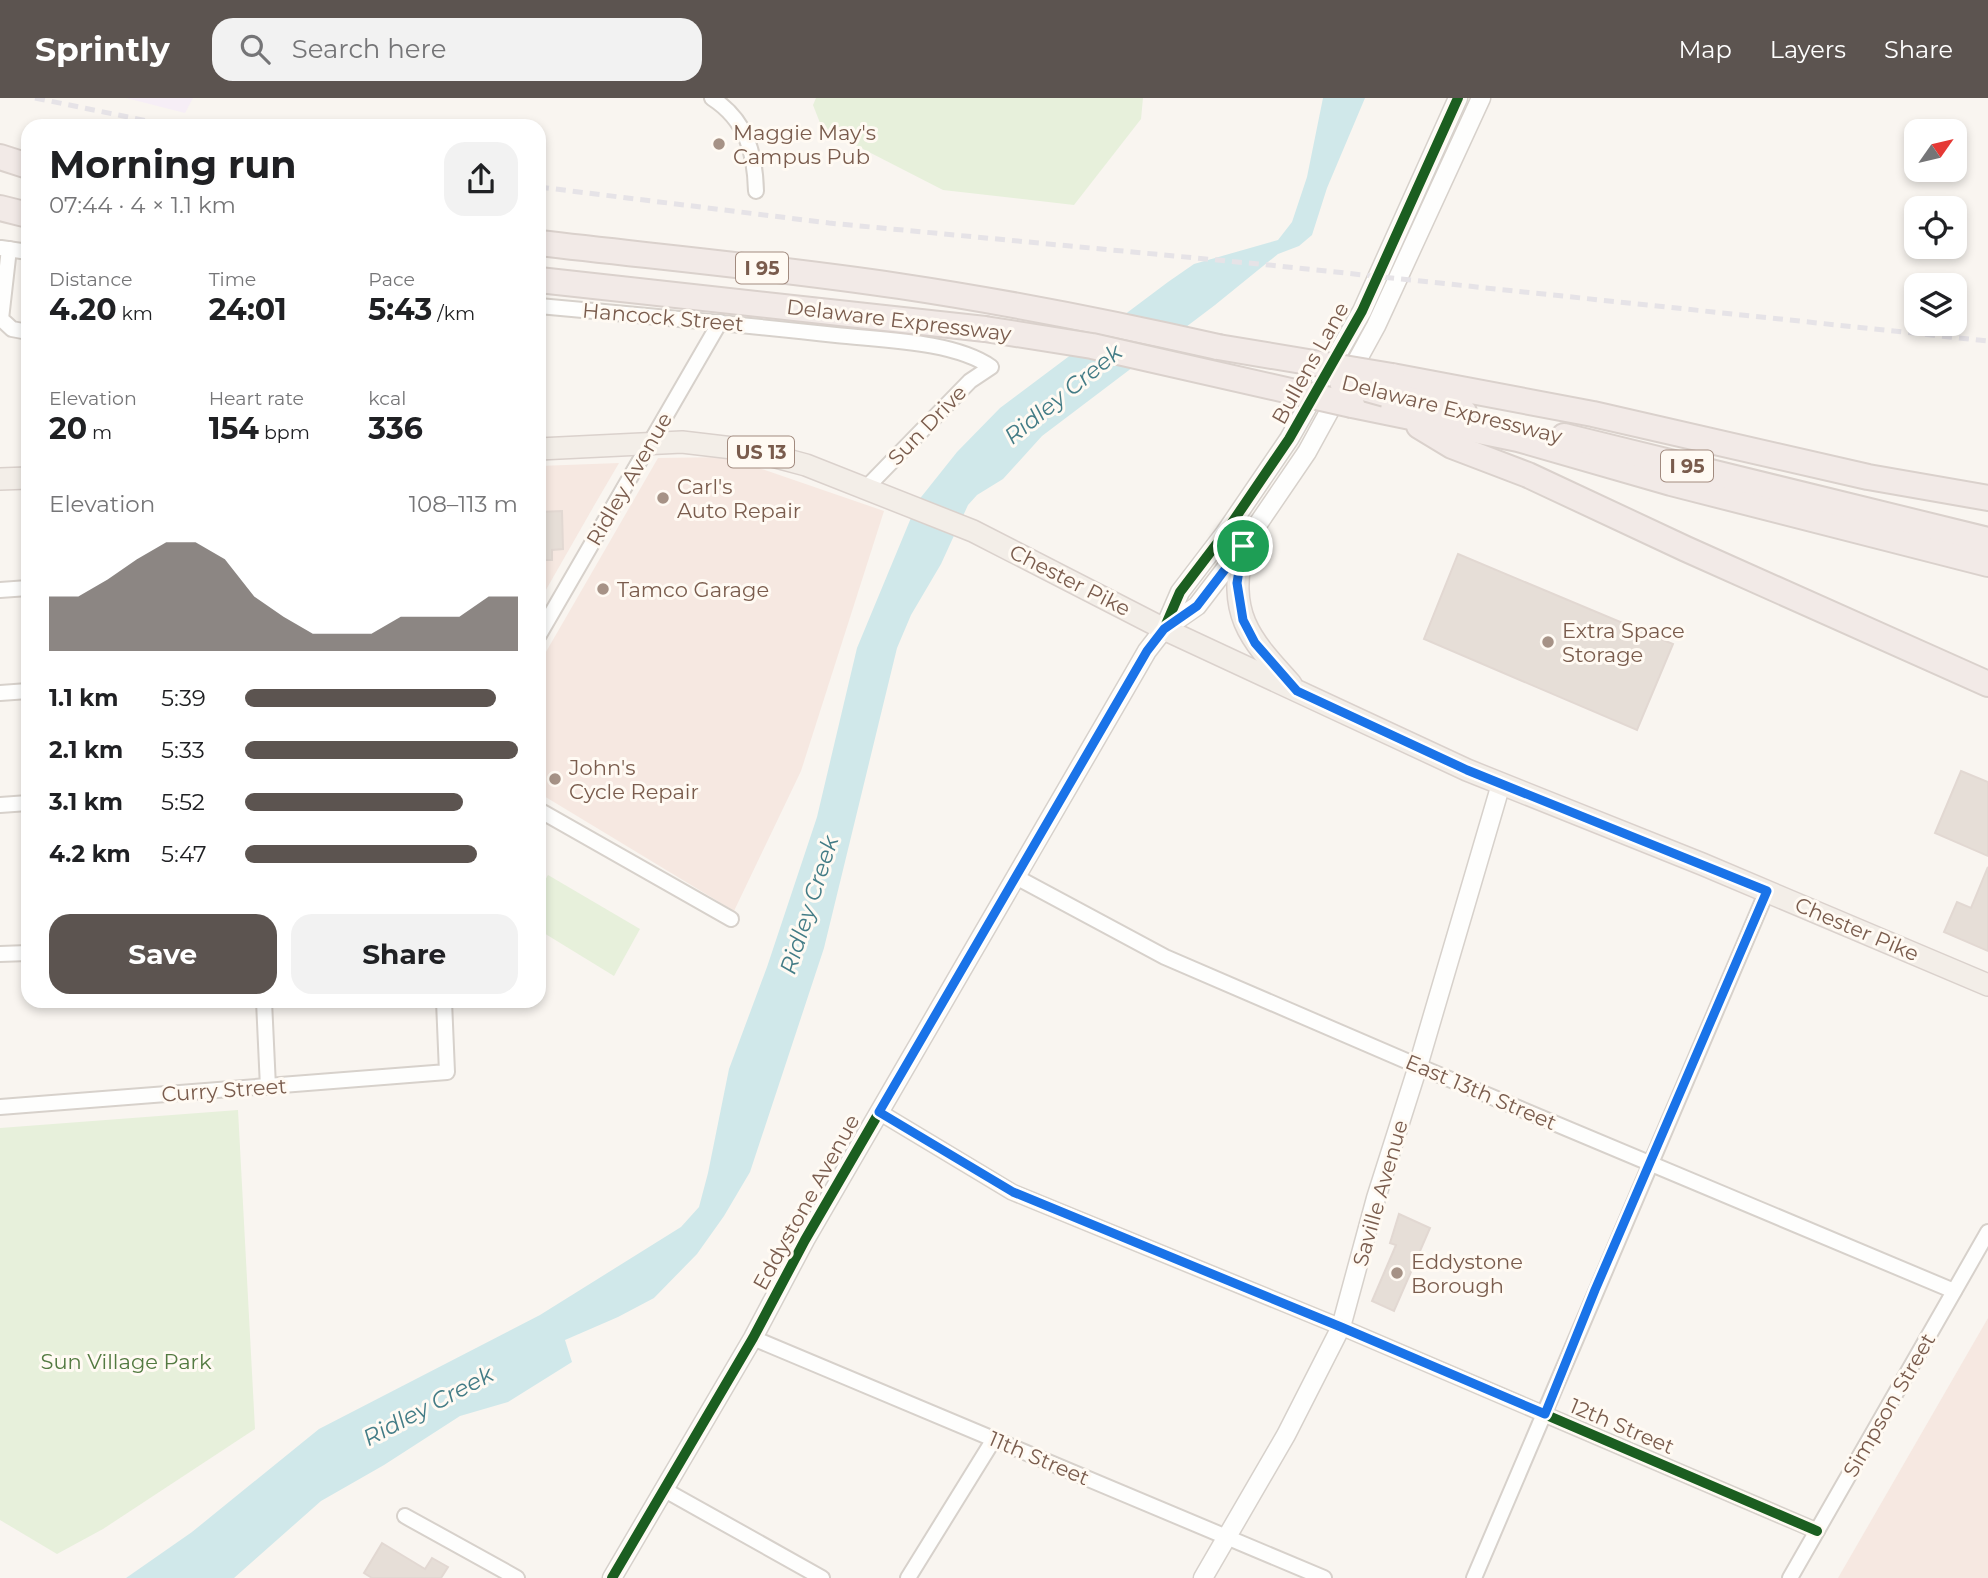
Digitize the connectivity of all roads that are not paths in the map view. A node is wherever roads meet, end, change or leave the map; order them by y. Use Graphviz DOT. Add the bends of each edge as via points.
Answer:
graph roads {
  1 [pos="712,98"];
  2 [pos="1458,98"];
  3 [pos="1480,98"];
  4 [pos="0,158"];
  5 [pos="21,164"];
  6 [pos="0,171"];
  7 [pos="21,176"];
  8 [pos="756,191"];
  9 [pos="0,208"];
  10 [pos="21,213"];
  11 [pos="0,216"];
  12 [pos="21,220"];
  13 [pos="546,244"];
  14 [pos="5,249"];
  15 [pos="546,280"];
  16 [pos="546,307"];
  17 [pos="719,322"];
  18 [pos="21,331"];
  19 [pos="991,367"];
  20 [pos="1390,399"];
  21 [pos="650,443"];
  22 [pos="546,449"];
  23 [pos="21,478"];
  24 [pos="0,479"];
  25 [pos="866,488"];
  26 [pos="1988,498"];
  27 [pos="1988,540"];
  28 [pos="1243,546"];
  29 [pos="1988,564"];
  30 [pos="21,588"];
  31 [pos="0,590"];
  32 [pos="546,623"];
  33 [pos="1164,629"];
  34 [pos="1988,684"];
  35 [pos="1297,691"];
  36 [pos="21,692"];
  37 [pos="0,693"];
  38 [pos="1501,784"];
  39 [pos="21,804"];
  40 [pos="0,805"];
  41 [pos="546,814"];
  42 [pos="1016,877"];
  43 [pos="1767,891"];
  44 [pos="731,919"];
  45 [pos="21,953"];
  46 [pos="0,954"];
  47 [pos="1988,985"];
  48 [pos="264,1008"];
  49 [pos="443,1008"];
  50 [pos="1418,1066"];
  51 [pos="268,1087"];
  52 [pos="0,1107"];
  53 [pos="879,1112"];
  54 [pos="1651,1164"];
  55 [pos="1988,1232"];
  56 [pos="1954,1291"];
  57 [pos="1341,1327"];
  58 [pos="753,1338"];
  59 [pos="1545,1414"];
  60 [pos="993,1439"];
  61 [pos="663,1489"];
  62 [pos="405,1516"];
  63 [pos="1817,1531"];
  64 [pos="1227,1536"];
  65 [pos="517,1578"];
  66 [pos="612,1578"];
  67 [pos="822,1578"];
  68 [pos="908,1578"];
  69 [pos="1203,1578"];
  70 [pos="1324,1578"];
  71 [pos="1474,1578"];
  72 [pos="1790,1578"];
  1 -- 8 [label="street" via="734,116 746,136 755,164"];
  2 -- 33 [label="street, Bullens Lane" via="1362,311 1289,439 1180,592"];
  3 -- 28 [label="street, Bullens Lane" via="1364,349 1307,452"];
  4 -- 5 [label="highway"];
  6 -- 7 [label="highway"];
  9 -- 10 [label="highway"];
  11 -- 12 [label="highway"];
  13 -- 20 [label="highway, Delaware Expressway / I 95, bridge" via="711,261 1091,318 1218,347"];
  14 -- 18 [label="street" via="1,319"];
  15 -- 20 [label="highway, Delaware Expressway / I 95, bridge" via="985,328"];
  16 -- 17 [label="street, Hancock Street"];
  17 -- 19 [label="street, Hancock Street" via="942,348 973,356"];
  17 -- 21 [label="street, Ridley Avenue"];
  19 -- 25 [label="street, Sun Drive" via="970,380"];
  20 -- 26 [label="highway" via="1593,414 1868,477"];
  20 -- 27 [label="highway, Delaware Expressway / I 95"];
  20 -- 29 [label="highway, Delaware Expressway / I 95" via="1671,483"];
  20 -- 34 [label="highway" via="1452,446 1539,480"];
  21 -- 22 [label="main road, US 13"];
  21 -- 25 [label="main road, US 13" via="690,442 750,450"];
  21 -- 32 [label="street, Ridley Avenue"];
  23 -- 24 [label="main road"];
  25 -- 33 [label="main road, Chester Pike / US 13" via="961,526"];
  28 -- 33 [label="street, Bullens Lane" via="1197,606"];
  28 -- 35 [label="main road" via="1237,583 1243,620 1255,643"];
  30 -- 31 [label="street"];
  33 -- 35 [label="main road, Chester Pike / US 13"];
  33 -- 42 [label="street, Eddystone Avenue"];
  35 -- 38 [label="main road, Chester Pike / US 13"];
  36 -- 37 [label="street"];
  38 -- 43 [label="main road, Chester Pike / US 13"];
  38 -- 50 [label="street, Saville Avenue"];
  39 -- 40 [label="street"];
  41 -- 44 [label="street"];
  42 -- 50 [label="street, East 13th Street" via="1164,957"];
  42 -- 53 [label="street, Eddystone Avenue"];
  43 -- 47 [label="main road, Chester Pike / US 13"];
  43 -- 54 [label="street"];
  45 -- 46 [label="street"];
  48 -- 51 [label="street"];
  49 -- 51 [label="street, Curry Street" via="447,1073"];
  50 -- 54 [label="street, East 13th Street"];
  50 -- 57 [label="street, Saville Avenue"];
  51 -- 52 [label="street, Curry Street"];
  53 -- 57 [label="street, 12th Street" via="1013,1192"];
  53 -- 58 [label="street, Eddystone Avenue"];
  54 -- 56 [label="street, East 13th Street"];
  54 -- 59 [label="street"];
  55 -- 56 [label="street, Simpson Street"];
  56 -- 63 [label="street, Simpson Street"];
  57 -- 59 [label="street, 12th Street"];
  57 -- 64 [label="street, Saville Avenue"];
  58 -- 60 [label="street, 11th Street"];
  58 -- 61 [label="street, Eddystone Avenue"];
  59 -- 63 [label="street, 12th Street"];
  59 -- 71 [label="street"];
  60 -- 64 [label="street, 11th Street"];
  60 -- 68 [label="street"];
  61 -- 66 [label="street, Eddystone Avenue"];
  61 -- 67 [label="street"];
  62 -- 65 [label="street"];
  63 -- 72 [label="street, Simpson Street"];
  64 -- 69 [label="street, Saville Avenue"];
  64 -- 70 [label="street, 11th Street"];
}
